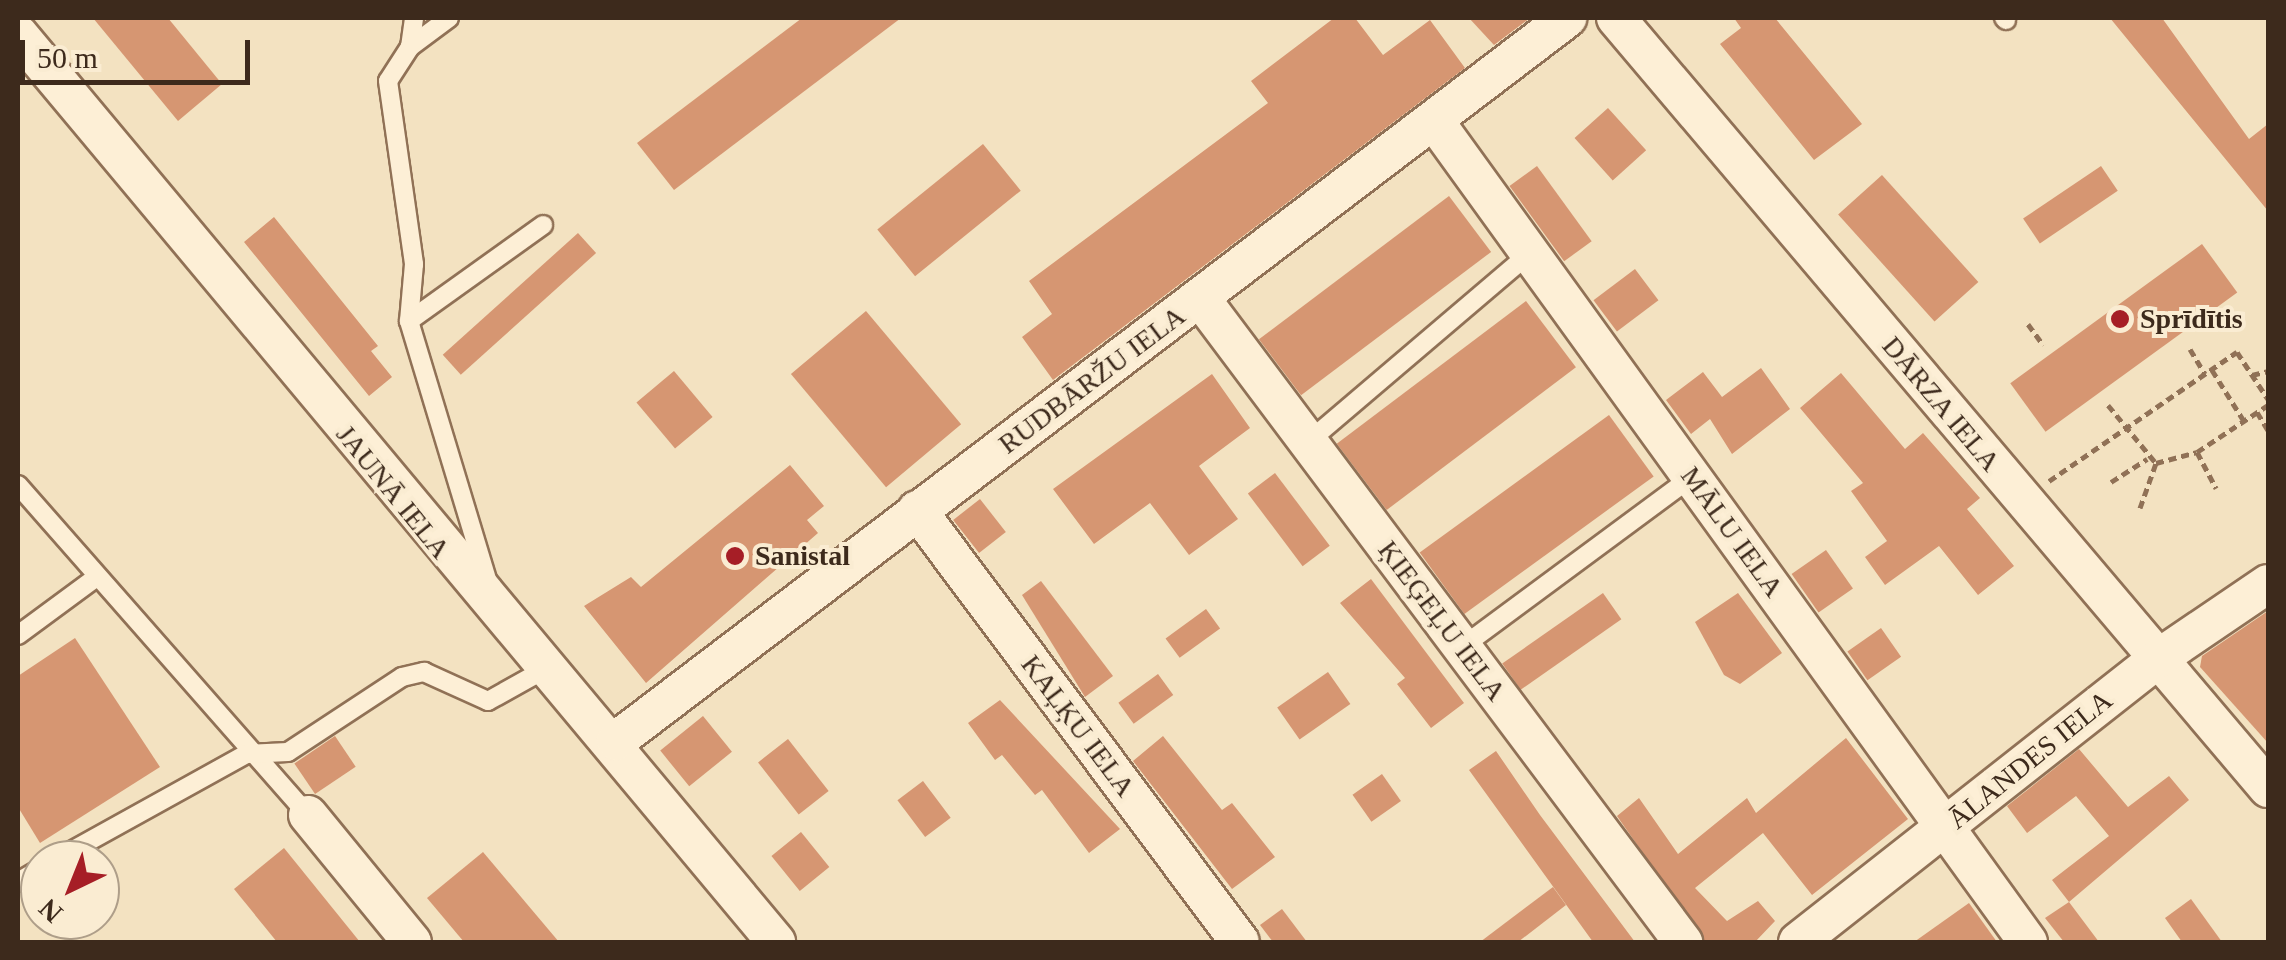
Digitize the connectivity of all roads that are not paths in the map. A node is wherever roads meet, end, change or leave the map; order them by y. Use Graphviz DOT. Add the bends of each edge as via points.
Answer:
graph roads {
  1 [pos="414,18"];
  2 [pos="449,18"];
  3 [pos="1567,18"];
  4 [pos="1616,18"];
  5 [pos="18,34"];
  6 [pos="410,47"];
  7 [pos="1435,122"];
  8 [pos="543,225"];
  9 [pos="1529,254"];
  10 [pos="1201,299"];
  11 [pos="409,322"];
  12 [pos="1308,442"];
  13 [pos="1692,477"];
  14 [pos="18,485"];
  15 [pos="917,510"];
  16 [pos="98,576"];
  17 [pos="2268,584"];
  18 [pos="498,619"];
  19 [pos="18,635"];
  20 [pos="1462,648"];
  21 [pos="2156,660"];
  22 [pos="547,668"];
  23 [pos="616,740"];
  24 [pos="246,754"];
  25 [pos="2268,788"];
  26 [pos="308,815"];
  27 [pos="1946,827"];
  28 [pos="91,840"];
  29 [pos="412,942"];
  30 [pos="776,942"];
  31 [pos="1240,942"];
  32 [pos="1683,942"];
  33 [pos="1798,942"];
  34 [pos="2028,942"];
  1 -- 6 [label="lane"];
  2 -- 6 [label="lane"];
  3 -- 7 [label="street, RUDBĀRŽU IELA"];
  4 -- 21 [label="street, DĀRZA IELA"];
  5 -- 18 [label="street, JAUNĀ IELA"];
  6 -- 11 [label="lane" via="388,81 414,264"];
  7 -- 9 [label="street, MĀLU IELA"];
  7 -- 10 [label="street, RUDBĀRŽU IELA"];
  8 -- 11 [label="lane"];
  9 -- 12 [label="lane"];
  9 -- 13 [label="street, MĀLU IELA"];
  10 -- 12 [label="street, ĶIEĢEĻU IELA"];
  10 -- 15 [label="street, RUDBĀRŽU IELA"];
  11 -- 18 [label="lane"];
  12 -- 20 [label="street, ĶIEĢEĻU IELA"];
  13 -- 20 [label="lane"];
  13 -- 27 [label="street, MĀLU IELA"];
  14 -- 16 [label="lane"];
  15 -- 23 [label="street, RUDBĀRŽU IELA"];
  15 -- 31 [label="street, KAĻĶU IELA"];
  16 -- 19 [label="lane"];
  16 -- 24 [label="lane"];
  17 -- 21 [label="street, ĀLANDES IELA"];
  18 -- 22 [label="street, JAUNĀ IELA"];
  20 -- 32 [label="street, ĶIEĢEĻU IELA"];
  21 -- 25 [label="street, DĀRZA IELA"];
  21 -- 27 [label="street, ĀLANDES IELA"];
  22 -- 23 [label="street, JAUNĀ IELA"];
  22 -- 24 [label="lane" via="488,700 424,672 402,677 288,752"];
  23 -- 30 [label="street, JAUNĀ IELA"];
  24 -- 26 [label="lane"];
  24 -- 28 [label="lane"];
  26 -- 29 [label="street"];
  27 -- 33 [label="street, ĀLANDES IELA"];
  27 -- 34 [label="street, MĀLU IELA"];
}
